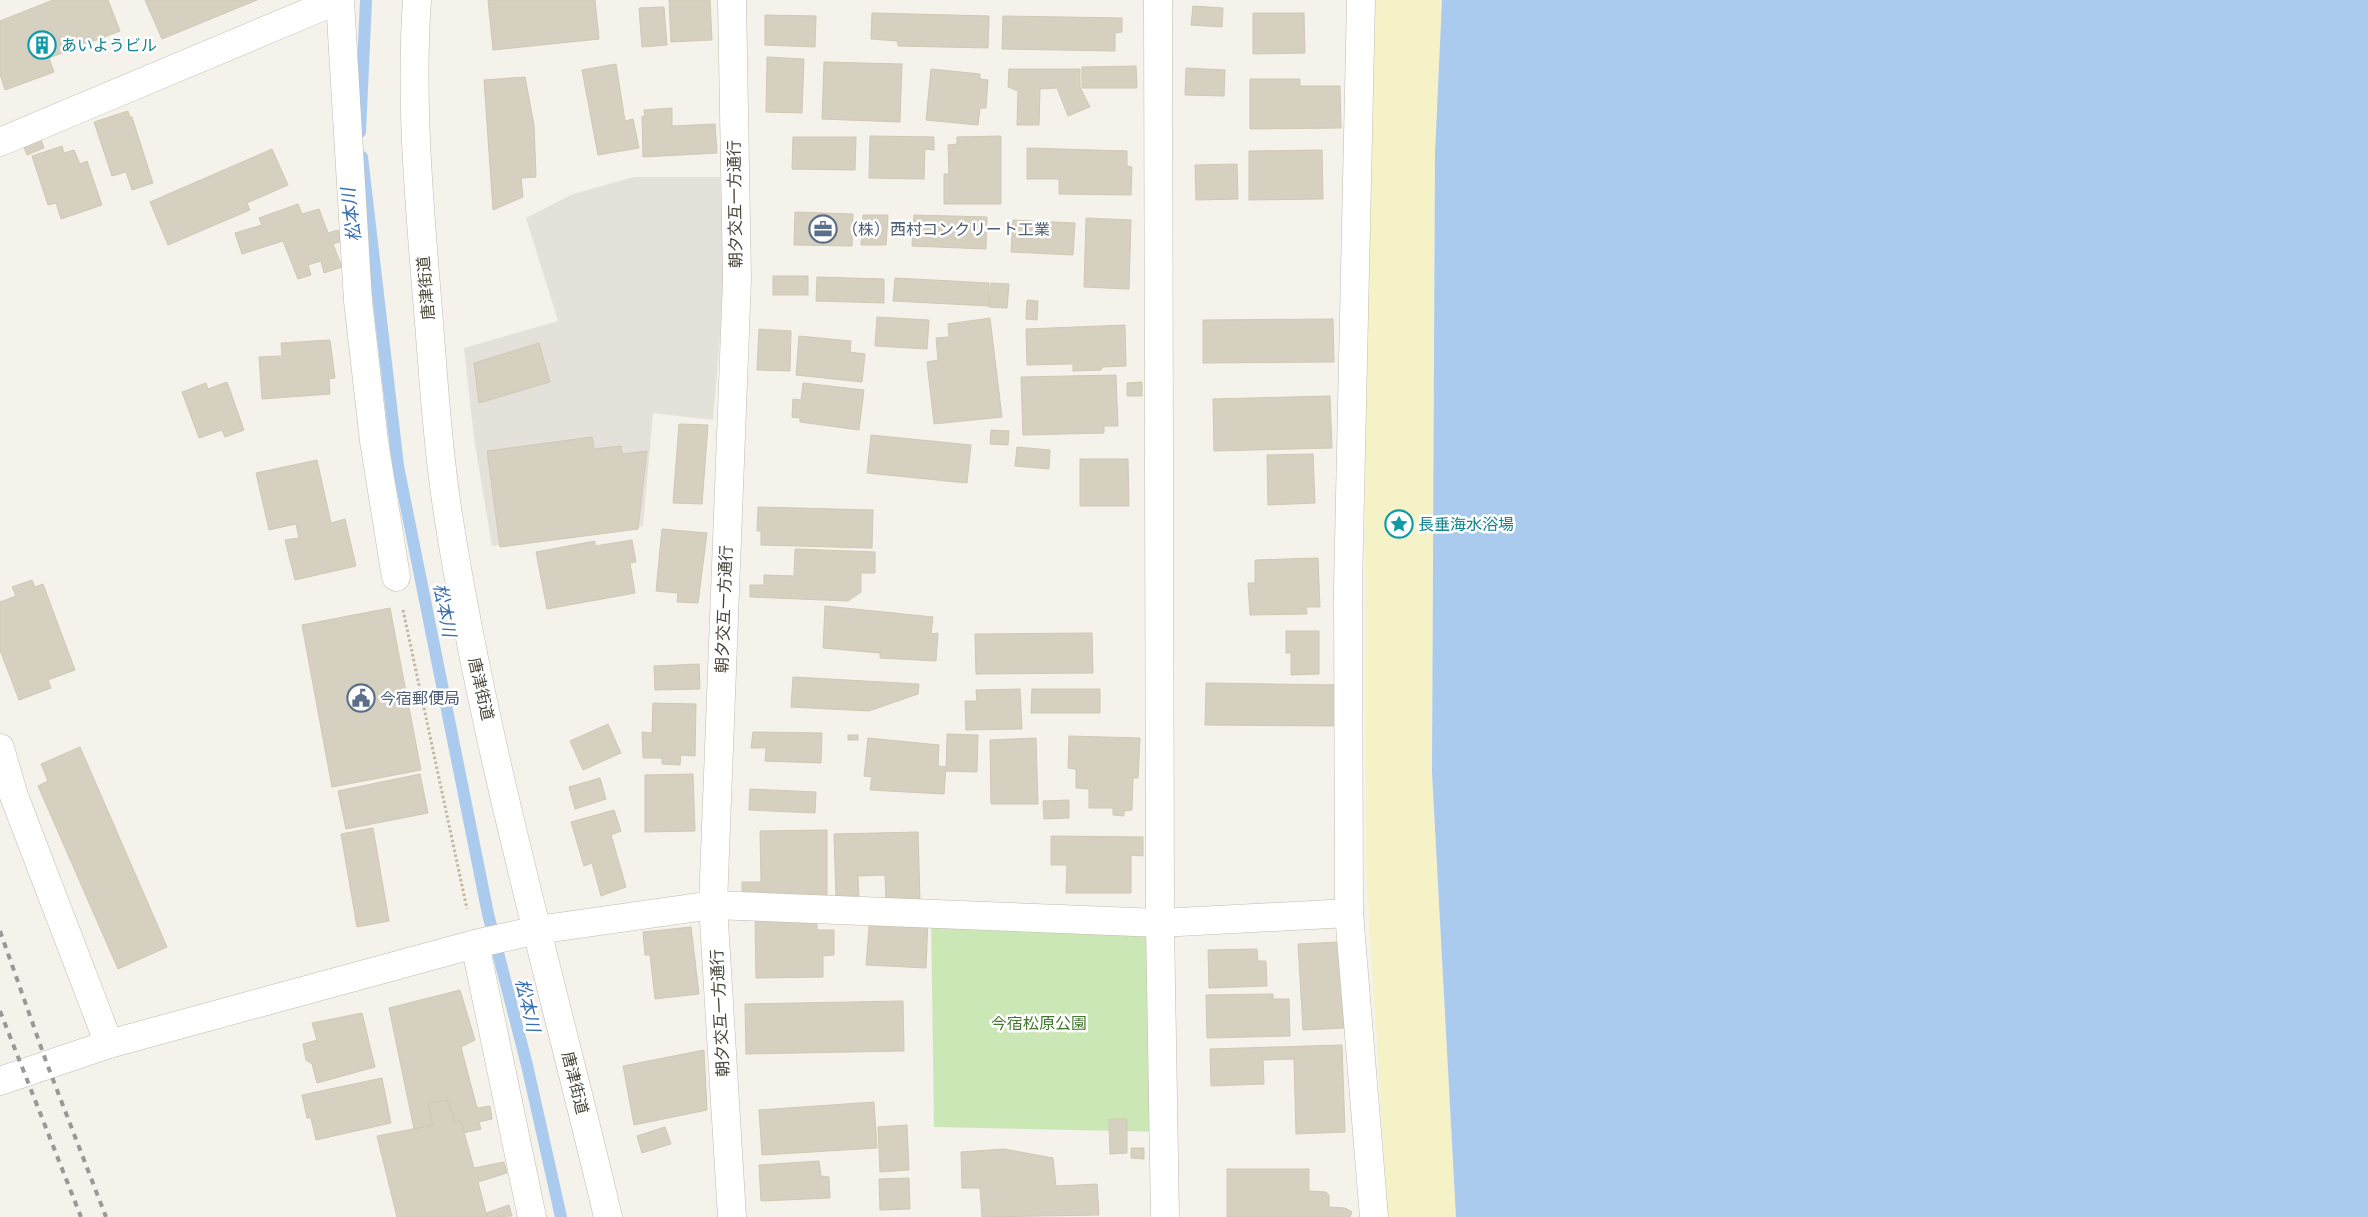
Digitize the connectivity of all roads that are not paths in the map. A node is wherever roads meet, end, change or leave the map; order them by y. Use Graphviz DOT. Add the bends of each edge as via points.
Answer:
graph roads {
  1 [pos="339,0"];
  2 [pos="417,0"];
  3 [pos="732,0"];
  4 [pos="1158,0"];
  5 [pos="1361,0"];
  6 [pos="0,142"];
  7 [pos="396,577"];
  8 [pos="0,748"];
  9 [pos="713,905"];
  10 [pos="1349,913"];
  11 [pos="1160,923"];
  12 [pos="537,930"];
  13 [pos="475,944"];
  14 [pos="109,1044"];
  15 [pos="0,1081"];
  16 [pos="532,1217"];
  17 [pos="608,1217"];
  18 [pos="732,1217"];
  19 [pos="1165,1217"];
  20 [pos="1374,1217"];
  1 -- 6 [label="street"];
  1 -- 7 [label="street" via="358,302 374,441"];
  2 -- 12 [label="street, 唐津街道" via="414,36 417,146 448,512 473,655"];
  3 -- 9 [label="street, 朝夕交互一方通行" via="736,279"];
  4 -- 11 [label="street"];
  5 -- 10 [label="street" via="1349,577"];
  8 -- 14 [label="street" via="14,796"];
  9 -- 11 [label="street"];
  9 -- 12 [label="street"];
  9 -- 18 [label="street, 朝夕交互一方通行"];
  10 -- 11 [label="street"];
  10 -- 20 [label="street"];
  11 -- 19 [label="street"];
  12 -- 13 [label="street"];
  12 -- 17 [label="street, 唐津街道"];
  13 -- 14 [label="street"];
  13 -- 16 [label="street"];
  14 -- 15 [label="street"];
}
